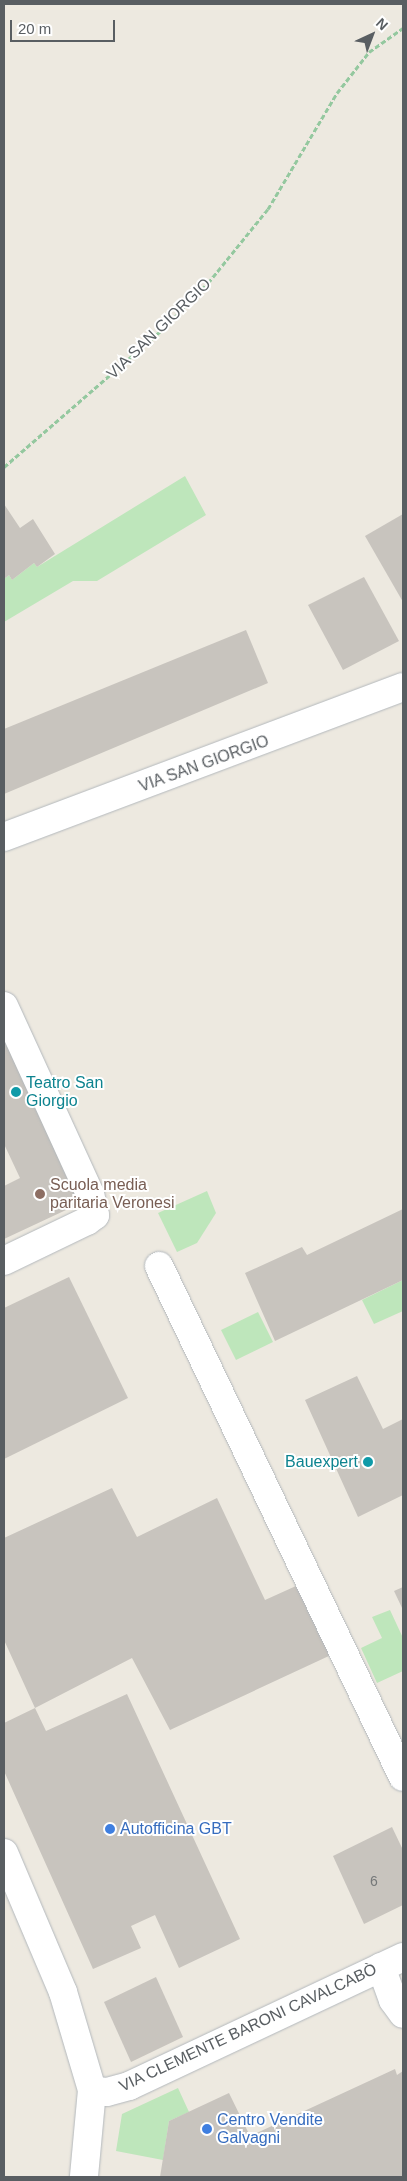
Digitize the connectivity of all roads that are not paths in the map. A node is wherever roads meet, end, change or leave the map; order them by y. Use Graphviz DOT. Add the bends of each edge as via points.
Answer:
graph roads {
  1 [pos="403,688"];
  2 [pos="4,837"];
  3 [pos="4,1006"];
  4 [pos="4,1261"];
  5 [pos="159,1266"];
  6 [pos="403,1777"];
  7 [pos="4,1852"];
  8 [pos="392,1962"];
  9 [pos="403,2014"];
  10 [pos="92,2090"];
  11 [pos="84,2177"];
  1 -- 2 [label="street, VIA SAN GIORGIO"];
  3 -- 4 [label="street" via="90,1194 95,1215"];
  5 -- 6 [label="street"];
  7 -- 10 [label="street" via="63,1992"];
  8 -- 9 [label="street" via="393,2000"];
  8 -- 10 [label="street, VIA CLEMENTE BARONI CAVALCABÒ" via="129,2086 108,2092"];
  10 -- 11 [label="street"];
}
